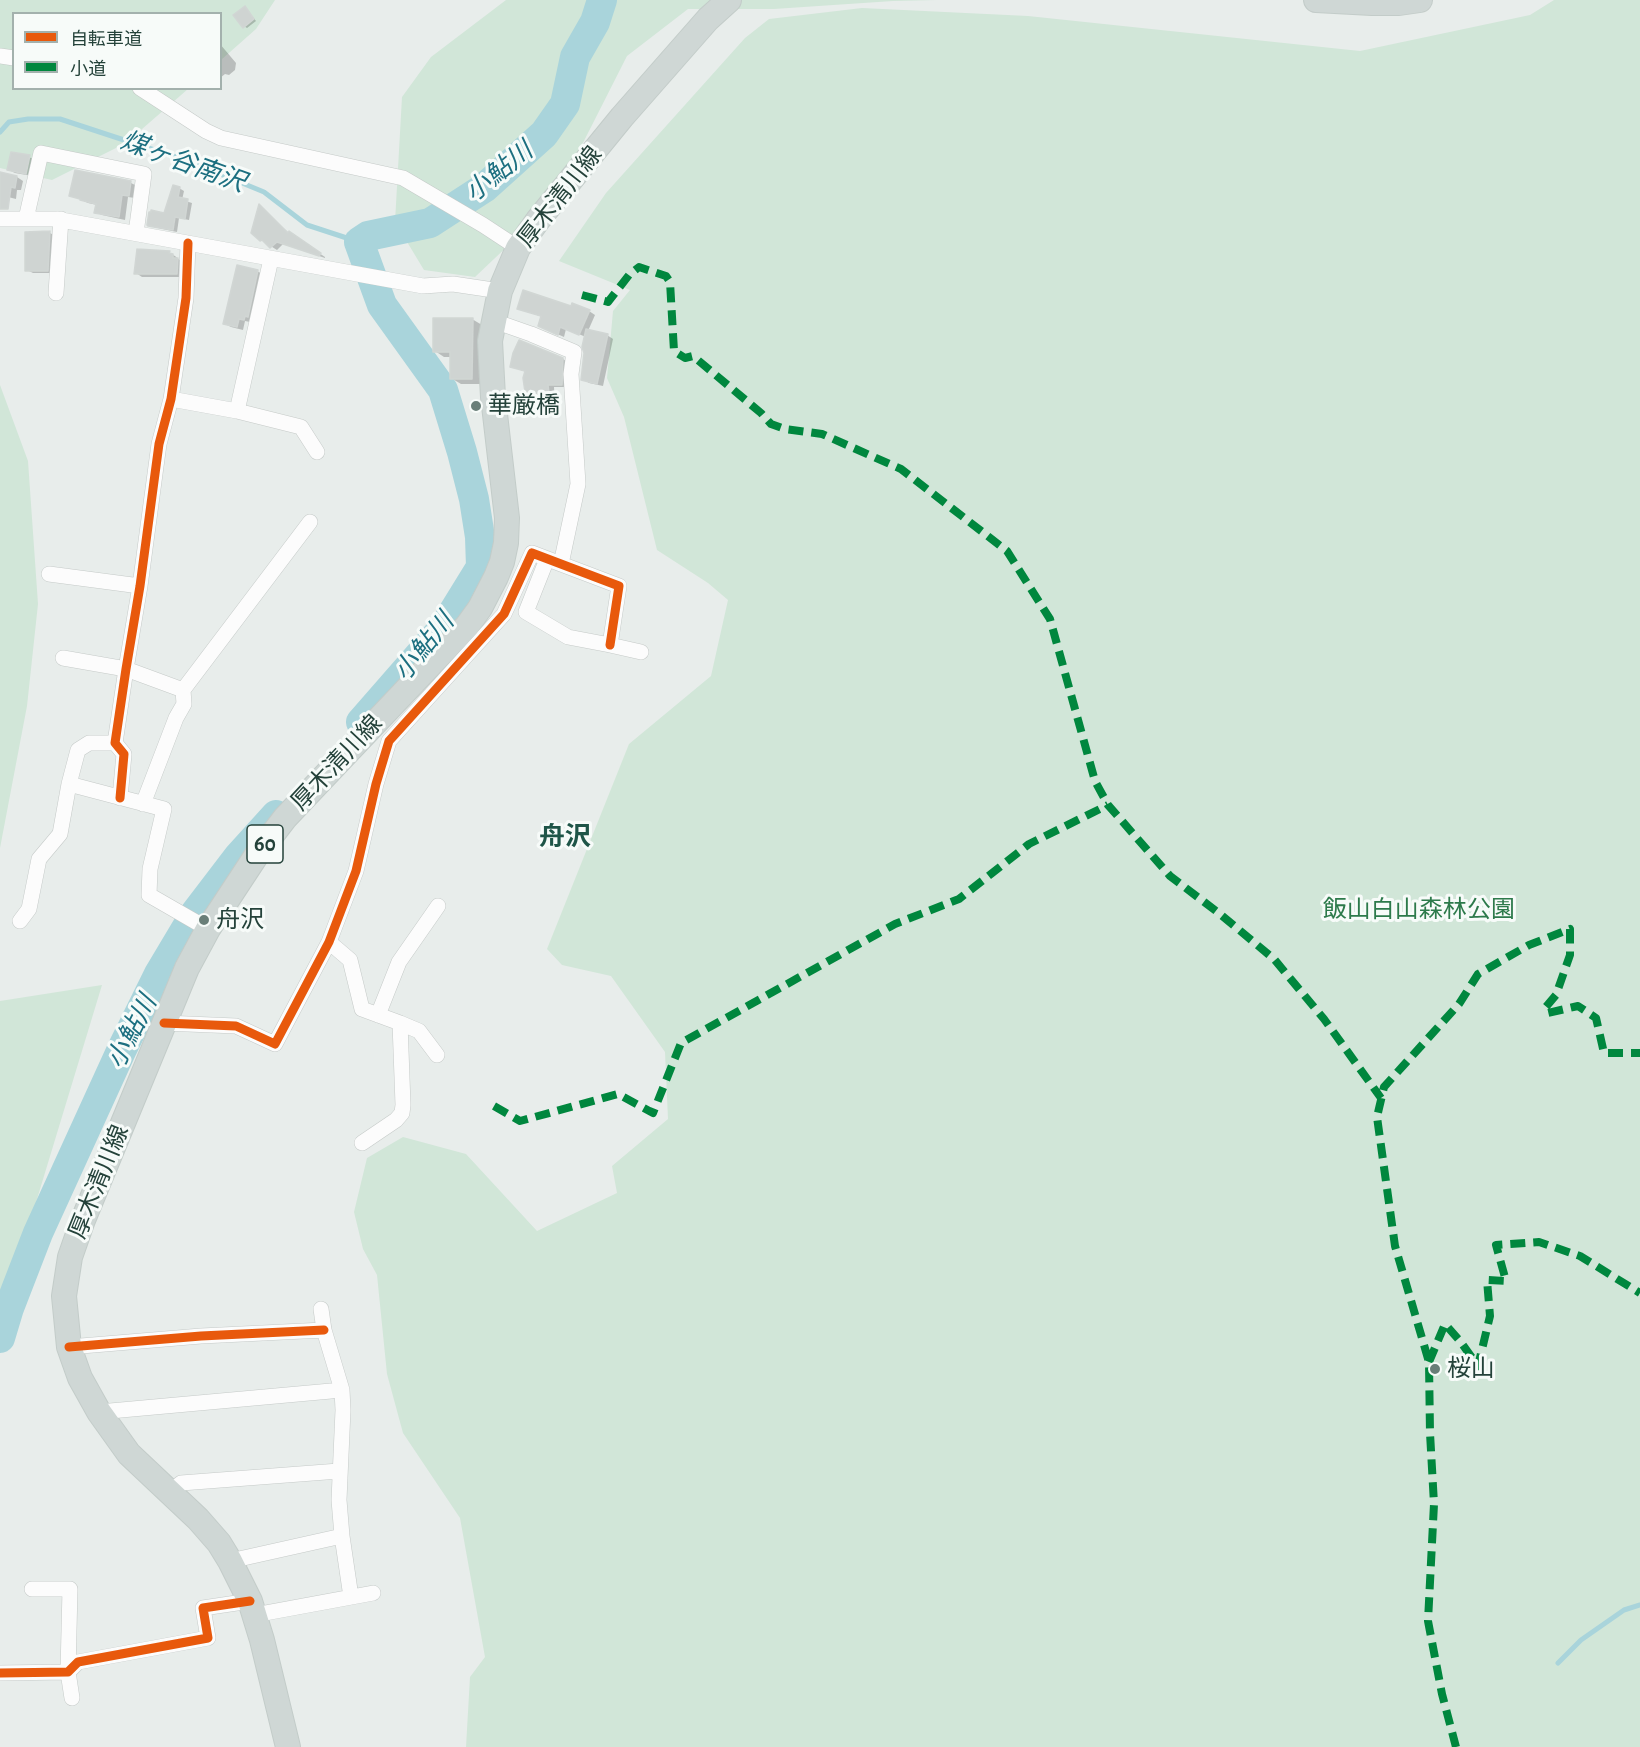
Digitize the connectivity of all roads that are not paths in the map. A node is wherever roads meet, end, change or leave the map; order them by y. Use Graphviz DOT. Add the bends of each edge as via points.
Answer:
graph roads {
  1 [pos="729,0"];
  2 [pos="1316,0"];
  3 [pos="1420,0"];
  4 [pos="144,90"];
  5 [pos="0,219"];
  6 [pos="26,219"];
  7 [pos="61,219"];
  8 [pos="136,233"];
  9 [pos="188,243"];
  10 [pos="518,248"];
  11 [pos="271,259"];
  12 [pos="500,291"];
  13 [pos="56,293"];
  14 [pos="494,321"];
  15 [pos="171,399"];
  16 [pos="237,411"];
  17 [pos="317,452"];
  18 [pos="310,522"];
  19 [pos="554,561"];
  20 [pos="49,574"];
  21 [pos="140,586"];
  22 [pos="473,633"];
  23 [pos="610,645"];
  24 [pos="641,652"];
  25 [pos="63,658"];
  26 [pos="126,669"];
  27 [pos="183,690"];
  28 [pos="115,743"];
  29 [pos="69,784"];
  30 [pos="120,798"];
  31 [pos="143,804"];
  32 [pos="438,906"];
  33 [pos="20,921"];
  34 [pos="203,926"];
  35 [pos="328,942"];
  36 [pos="378,1015"];
  37 [pos="164,1023"];
  38 [pos="399,1023"];
  39 [pos="437,1055"];
  40 [pos="362,1143"];
  41 [pos="321,1309"];
  42 [pos="324,1330"];
  43 [pos="69,1347"];
  44 [pos="342,1390"];
  45 [pos="99,1413"];
  46 [pos="339,1471"];
  47 [pos="170,1492"];
  48 [pos="342,1536"];
  49 [pos="230,1561"];
  50 [pos="32,1589"];
  51 [pos="373,1593"];
  52 [pos="351,1597"];
  53 [pos="252,1608"];
  54 [pos="0,1672"];
  55 [pos="68,1672"];
  56 [pos="72,1698"];
  57 [pos="288,1747"];
  1 -- 10 [label="main road, 厚木清川線 / 60" via="622,117"];
  2 -- 3 [label="main road"];
  4 -- 10 [label="street" via="221,138 403,178"];
  5 -- 6 [label="street"];
  6 -- 7 [label="street"];
  6 -- 8 [label="street" via="41,153 144,174"];
  7 -- 8 [label="street"];
  7 -- 13 [label="street"];
  8 -- 9 [label="street"];
  9 -- 11 [label="street"];
  9 -- 15 [label="street" via="186,298"];
  10 -- 12 [label="main road, 厚木清川線 / 60"];
  11 -- 12 [label="street" via="423,286 453,284"];
  11 -- 16 [label="street"];
  12 -- 14 [label="main road, 厚木清川線 / 60"];
  14 -- 19 [label="street" via="574,352 571,374 578,484"];
  14 -- 22 [label="main road, 厚木清川線 / 60" via="490,341 493,397 507,509 506,543"];
  15 -- 16 [label="street"];
  15 -- 21 [label="street" via="159,444"];
  16 -- 17 [label="street" via="301,427"];
  18 -- 27 [label="street"];
  19 -- 22 [label="street" via="532,553 504,614"];
  19 -- 23 [label="street" via="619,586"];
  19 -- 23 [label="street" via="526,612 567,637"];
  20 -- 21 [label="street"];
  21 -- 26 [label="street"];
  22 -- 34 [label="main road, 厚木清川線 / 60" via="285,818"];
  22 -- 35 [label="street" via="389,741 356,871"];
  23 -- 24 [label="street"];
  25 -- 26 [label="street"];
  26 -- 27 [label="street"];
  26 -- 28 [label="street"];
  27 -- 31 [label="street" via="184,704"];
  28 -- 29 [label="street" via="89,743 78,750"];
  28 -- 30 [label="street" via="124,754"];
  29 -- 30 [label="street"];
  29 -- 33 [label="street" via="60,834 39,859 29,909"];
  30 -- 31 [label="street"];
  31 -- 34 [label="street" via="164,809 150,869 149,895"];
  32 -- 36 [label="street" via="399,962"];
  34 -- 37 [label="main road, 厚木清川線 / 60"];
  35 -- 36 [label="street" via="351,960 362,1009"];
  35 -- 37 [label="street" via="276,1044 236,1026"];
  36 -- 38 [label="street"];
  37 -- 43 [label="main road, 厚木清川線 / 60" via="70,1257 64,1296"];
  38 -- 39 [label="street" via="419,1030"];
  38 -- 40 [label="street" via="402,1113"];
  41 -- 42 [label="street"];
  42 -- 43 [label="street"];
  42 -- 44 [label="street"];
  43 -- 45 [label="main road, 厚木清川線 / 60"];
  44 -- 45 [label="street"];
  44 -- 46 [label="street"];
  45 -- 47 [label="main road, 厚木清川線 / 60" via="129,1454"];
  46 -- 47 [label="street" via="181,1483"];
  46 -- 48 [label="street"];
  47 -- 49 [label="main road, 厚木清川線 / 60" via="219,1543"];
  48 -- 49 [label="street"];
  48 -- 52 [label="street"];
  49 -- 53 [label="main road, 厚木清川線 / 60"];
  50 -- 55 [label="street" via="70,1588"];
  51 -- 52 [label="street"];
  52 -- 53 [label="street"];
  53 -- 55 [label="street" via="203,1608 208,1638 78,1662"];
  53 -- 57 [label="main road, 厚木清川線 / 60"];
  54 -- 55 [label="street"];
  55 -- 56 [label="street"];
}
